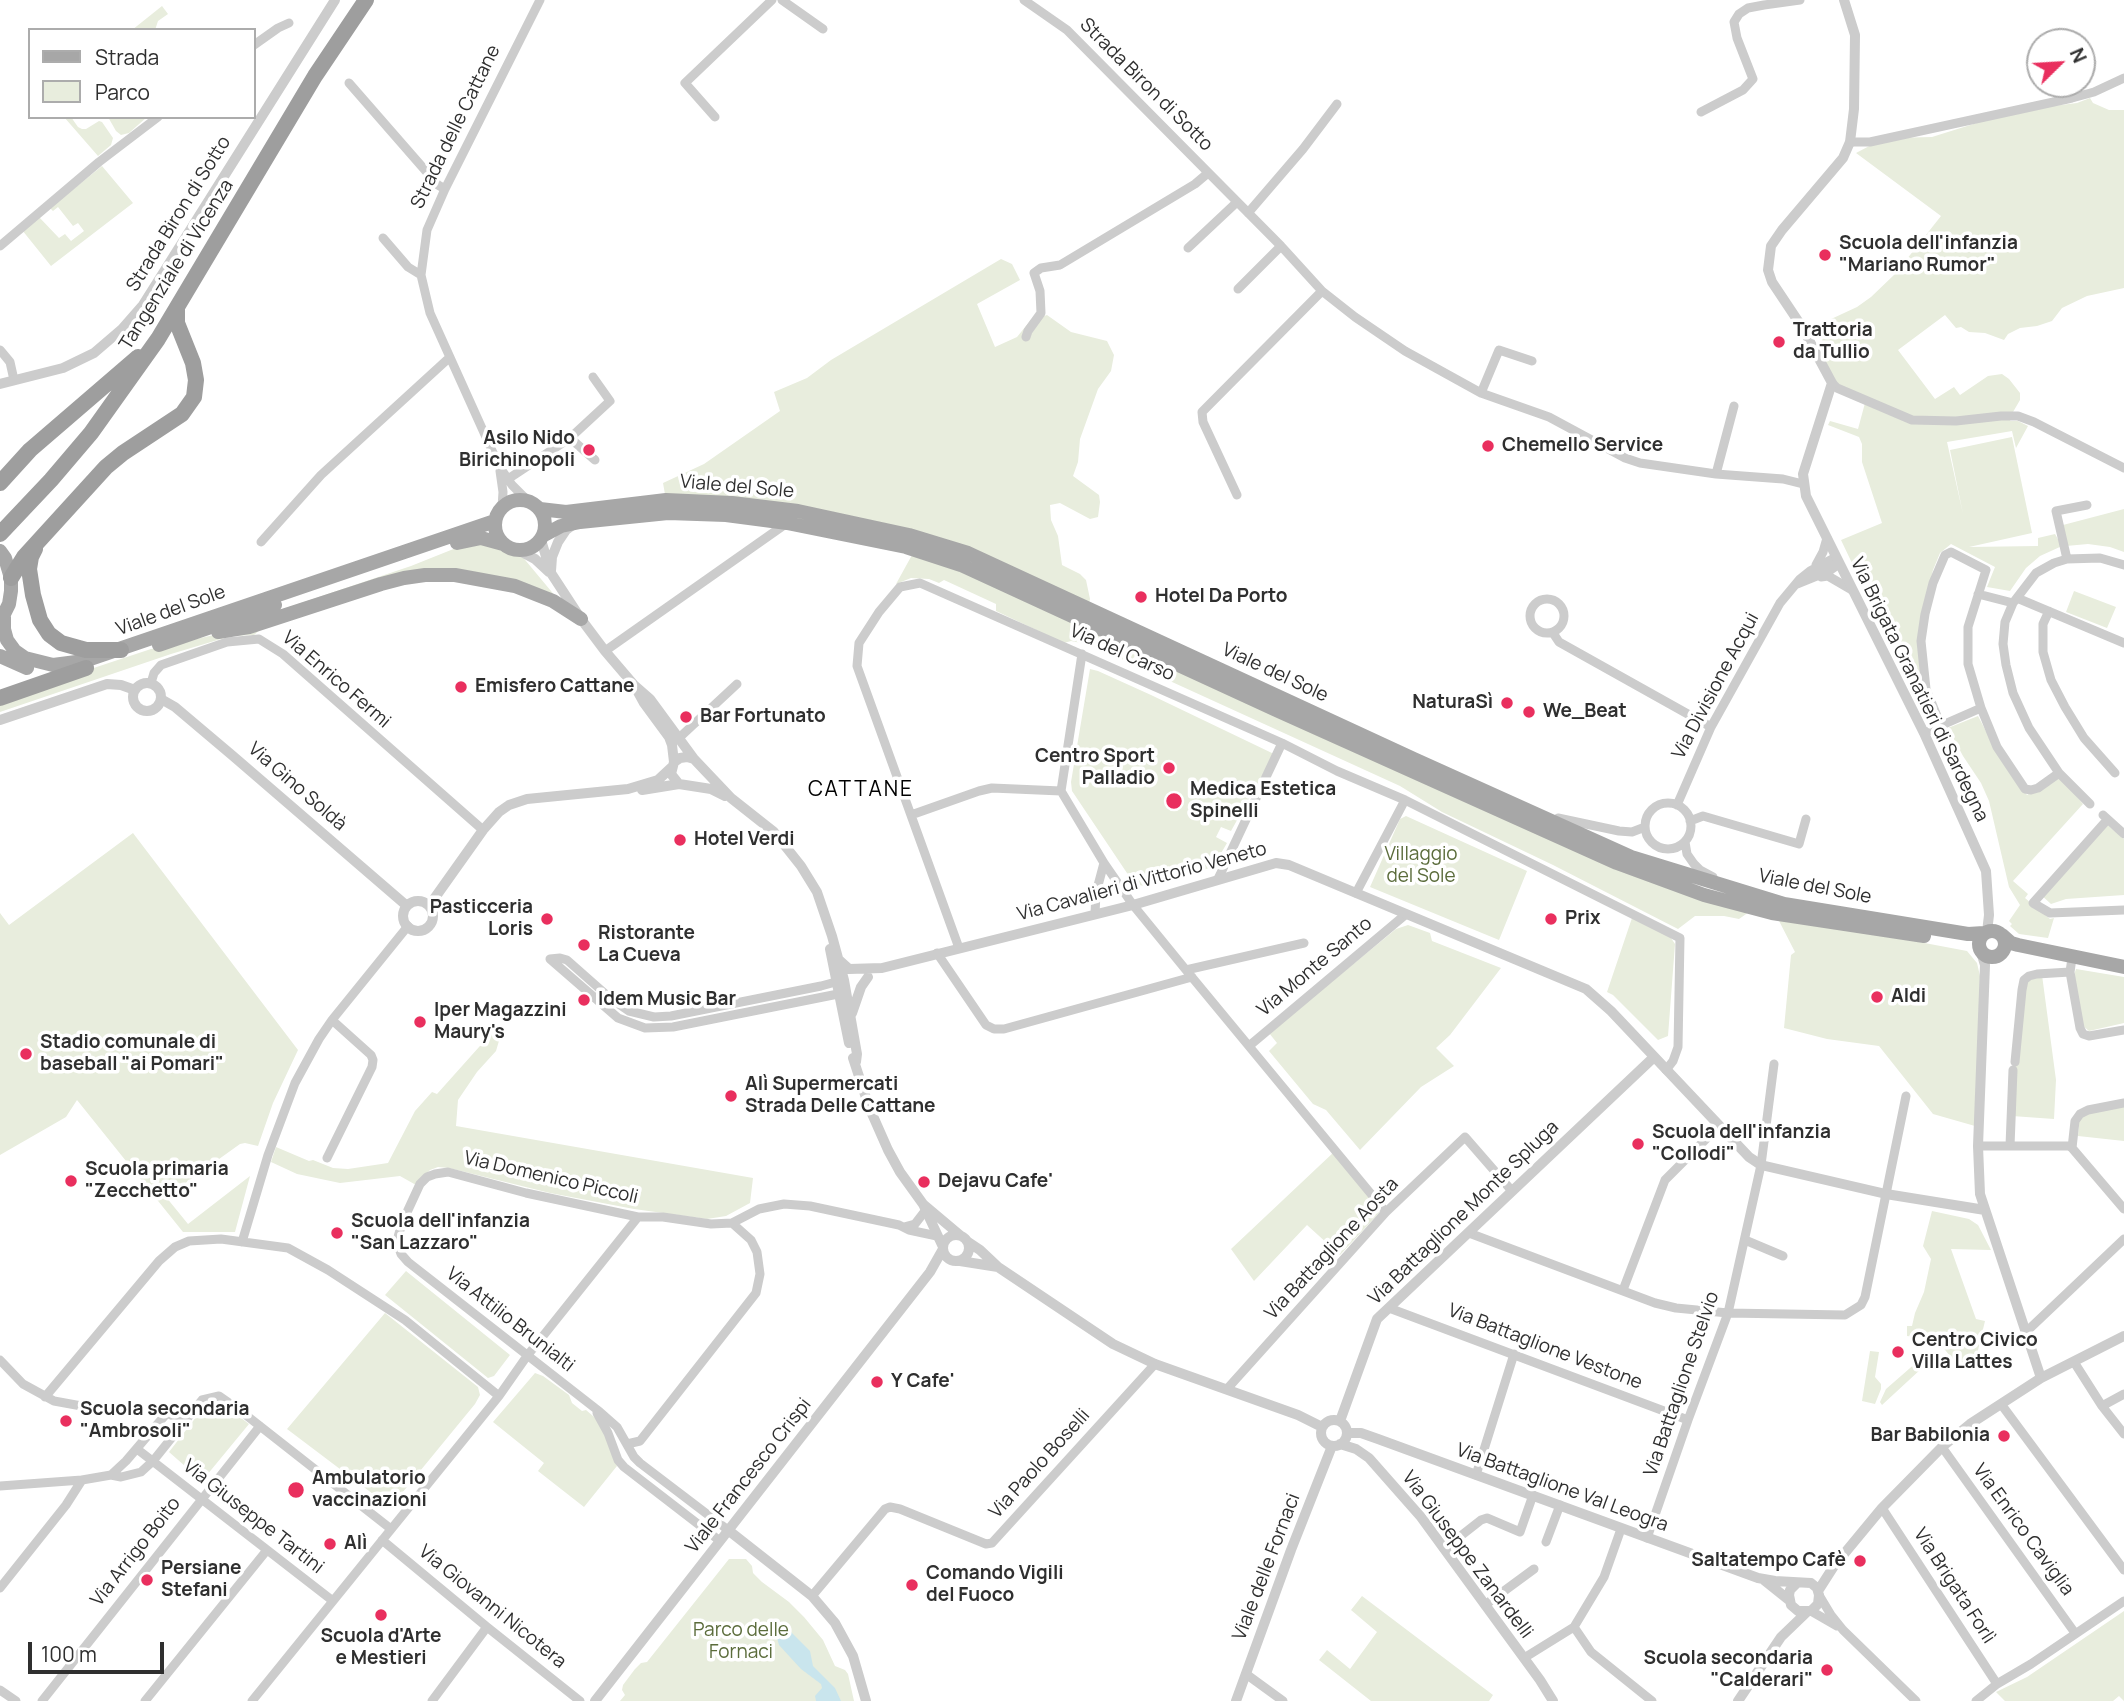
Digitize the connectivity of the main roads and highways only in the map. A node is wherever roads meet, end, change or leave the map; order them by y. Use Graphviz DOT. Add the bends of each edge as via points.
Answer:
graph roads {
  1 [pos="366,0"];
  2 [pos="177,308"];
  3 [pos="158,339"];
  4 [pos="0,484"];
  5 [pos="534,505"];
  6 [pos="499,514"];
  7 [pos="1,532"];
  8 [pos="542,537"];
  9 [pos="40,539"];
  10 [pos="503,544"];
  11 [pos="0,551"];
  12 [pos="10,578"];
  13 [pos="581,619"];
  14 [pos="2,620"];
  15 [pos="183,638"];
  16 [pos="121,650"];
  17 [pos="0,656"];
  18 [pos="86,668"];
  19 [pos="0,698"];
  20 [pos="1990,943"];
  21 [pos="2124,967"];
  1 -- 2 [label="highway, Tangenziale di Vicenza" via="315,76"];
  2 -- 3 [label="highway, Tangenziale di Vicenza"];
  2 -- 9 [label="highway" via="177,324 193,363 194,397 182,414 106,467"];
  3 -- 4 [label="highway" via="30,450"];
  3 -- 7 [label="highway, Tangenziale di Vicenza" via="91,433"];
  5 -- 6 [label="main road, Viale del Sole" via="517,500"];
  5 -- 8 [label="main road" via="546,524"];
  5 -- 20 [label="main road, Viale del Sole" via="566,512 666,500 732,503 798,511 909,535 968,553 1631,857 1784,904 1961,933"];
  6 -- 10 [label="main road" via="495,531"];
  6 -- 16 [label="main road, Viale del Sole"];
  8 -- 10 [label="main road, Viale del Sole" via="528,550"];
  8 -- 20 [label="main road, Viale del Sole" via="577,522 668,513 787,523 906,547 961,565 1487,806 1704,895 1772,913"];
  9 -- 12 [label="highway"];
  9 -- 16 [label="highway" via="29,569 40,620 49,634 86,650"];
  10 -- 15 [label="main road, Viale del Sole" via="481,538 466,540"];
  11 -- 12 [label="main road, Viale del Sole"];
  12 -- 14 [label="main road, Viale del Sole" via="9,604"];
  13 -- 15 [label="main road" via="553,601 515,586 455,575 425,575 381,584 249,627"];
  14 -- 16 [label="main road, Viale del Sole" via="10,646 37,662 74,663"];
  15 -- 18 [label="main road, Viale del Sole"];
  17 -- 18 [label="main road, Viale del Sole" via="41,671"];
  18 -- 19 [label="highway"];
  20 -- 21 [label="main road, Viale del Sole" via="2049,952 2071,965"];
}
